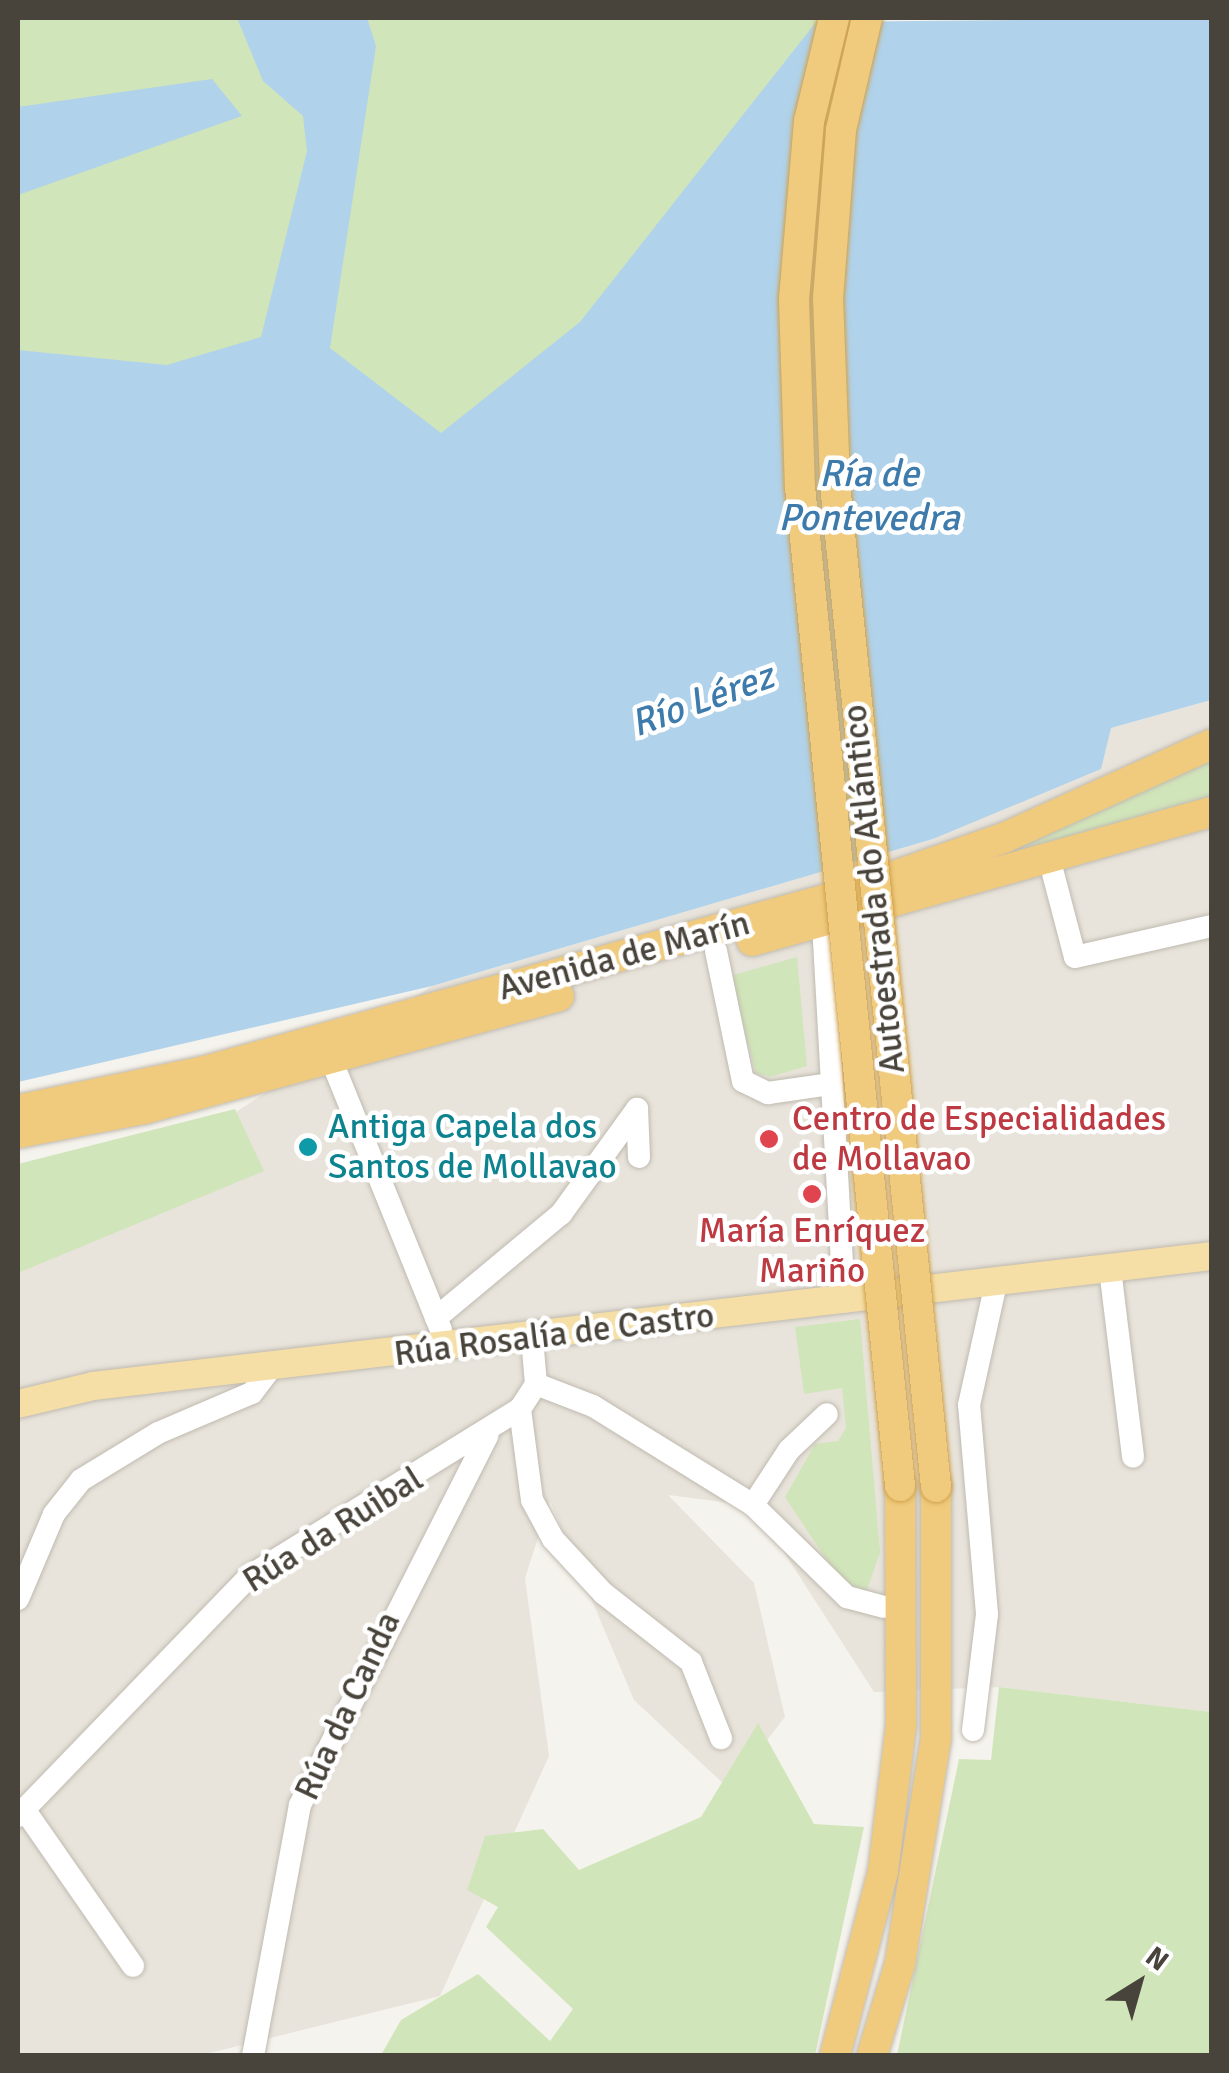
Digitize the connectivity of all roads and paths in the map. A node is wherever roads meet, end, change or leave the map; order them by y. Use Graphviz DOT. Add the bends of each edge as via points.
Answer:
graph roads {
  1 [pos="834,18"];
  2 [pos="867,18"];
  3 [pos="1212,744"];
  4 [pos="1212,812"];
  5 [pos="1049,858"];
  6 [pos="823,922"];
  7 [pos="1212,926"];
  8 [pos="716,951"];
  9 [pos="332,1060"];
  10 [pos="831,1084"];
  11 [pos="18,1110"];
  12 [pos="18,1132"];
  13 [pos="639,1158"];
  14 [pos="1212,1256"];
  15 [pos="1110,1269"];
  16 [pos="996,1283"];
  17 [pos="844,1301"];
  18 [pos="436,1318"];
  19 [pos="532,1338"];
  20 [pos="448,1347"];
  21 [pos="270,1369"];
  22 [pos="541,1386"];
  23 [pos="18,1404"];
  24 [pos="520,1409"];
  25 [pos="827,1414"];
  26 [pos="488,1436"];
  27 [pos="1133,1457"];
  28 [pos="687,1482"];
  29 [pos="754,1506"];
  30 [pos="18,1598"];
  31 [pos="884,1607"];
  32 [pos="973,1730"];
  33 [pos="721,1738"];
  34 [pos="21,1813"];
  35 [pos="132,1966"];
  36 [pos="253,2056"];
  37 [pos="836,2056"];
  38 [pos="872,2056"];
  1 -- 37 [label="highway, Autoestrada do Atlántico, bridge" via="810,121 794,299 800,487 900,1486 901,1726 883,1872"];
  2 -- 38 [label="highway, Autoestrada do Atlántico, bridge" via="841,130 830,280 835,484 936,1487 936,1736 913,1899"];
  3 -- 11 [label="highway, Avenida de Marín" via="1006,837 853,891 205,1071"];
  4 -- 5 [label="highway, Avenida de Marín"];
  5 -- 6 [label="highway, Avenida de Marín"];
  5 -- 7 [label="street" via="1074,957"];
  6 -- 8 [label="highway, Avenida de Marín"];
  6 -- 10 [label="street"];
  8 -- 9 [label="highway, Avenida de Marín"];
  8 -- 10 [label="street" via="743,1081 768,1093"];
  9 -- 12 [label="highway, Avenida de Marín"];
  9 -- 18 [label="street"];
  10 -- 17 [label="street"];
  13 -- 18 [label="street" via="637,1108 570,1204 472,1294"];
  14 -- 15 [label="main road, Rúa Rosalía de Castro"];
  15 -- 16 [label="main road, Rúa Rosalía de Castro"];
  15 -- 27 [label="street"];
  16 -- 17 [label="main road, Rúa Rosalía de Castro"];
  16 -- 32 [label="street" via="969,1405 987,1614"];
  17 -- 19 [label="main road, Rúa Rosalía de Castro"];
  18 -- 20 [label="street"];
  19 -- 20 [label="main road, Rúa Rosalía de Castro"];
  19 -- 22 [label="street"];
  20 -- 21 [label="main road, Rúa Rosalía de Castro"];
  21 -- 23 [label="main road, Rúa Rosalía de Castro" via="94,1386"];
  21 -- 30 [label="street" via="252,1393 158,1432 82,1480 54,1514"];
  22 -- 24 [label="street, Rúa da Ruibal"];
  22 -- 28 [label="street"];
  22 -- 29 [label="street" via="593,1406"];
  24 -- 26 [label="street, Rúa da Ruibal"];
  24 -- 33 [label="street" via="532,1500 553,1539 603,1594 691,1662"];
  25 -- 29 [label="street" via="788,1450"];
  26 -- 34 [label="street, Rúa da Ruibal" via="250,1575"];
  26 -- 36 [label="street, Rúa da Canda" via="300,1804"];
  29 -- 31 [label="street" via="847,1596"];
  34 -- 35 [label="street, Rúa da Ruibal"];
}
